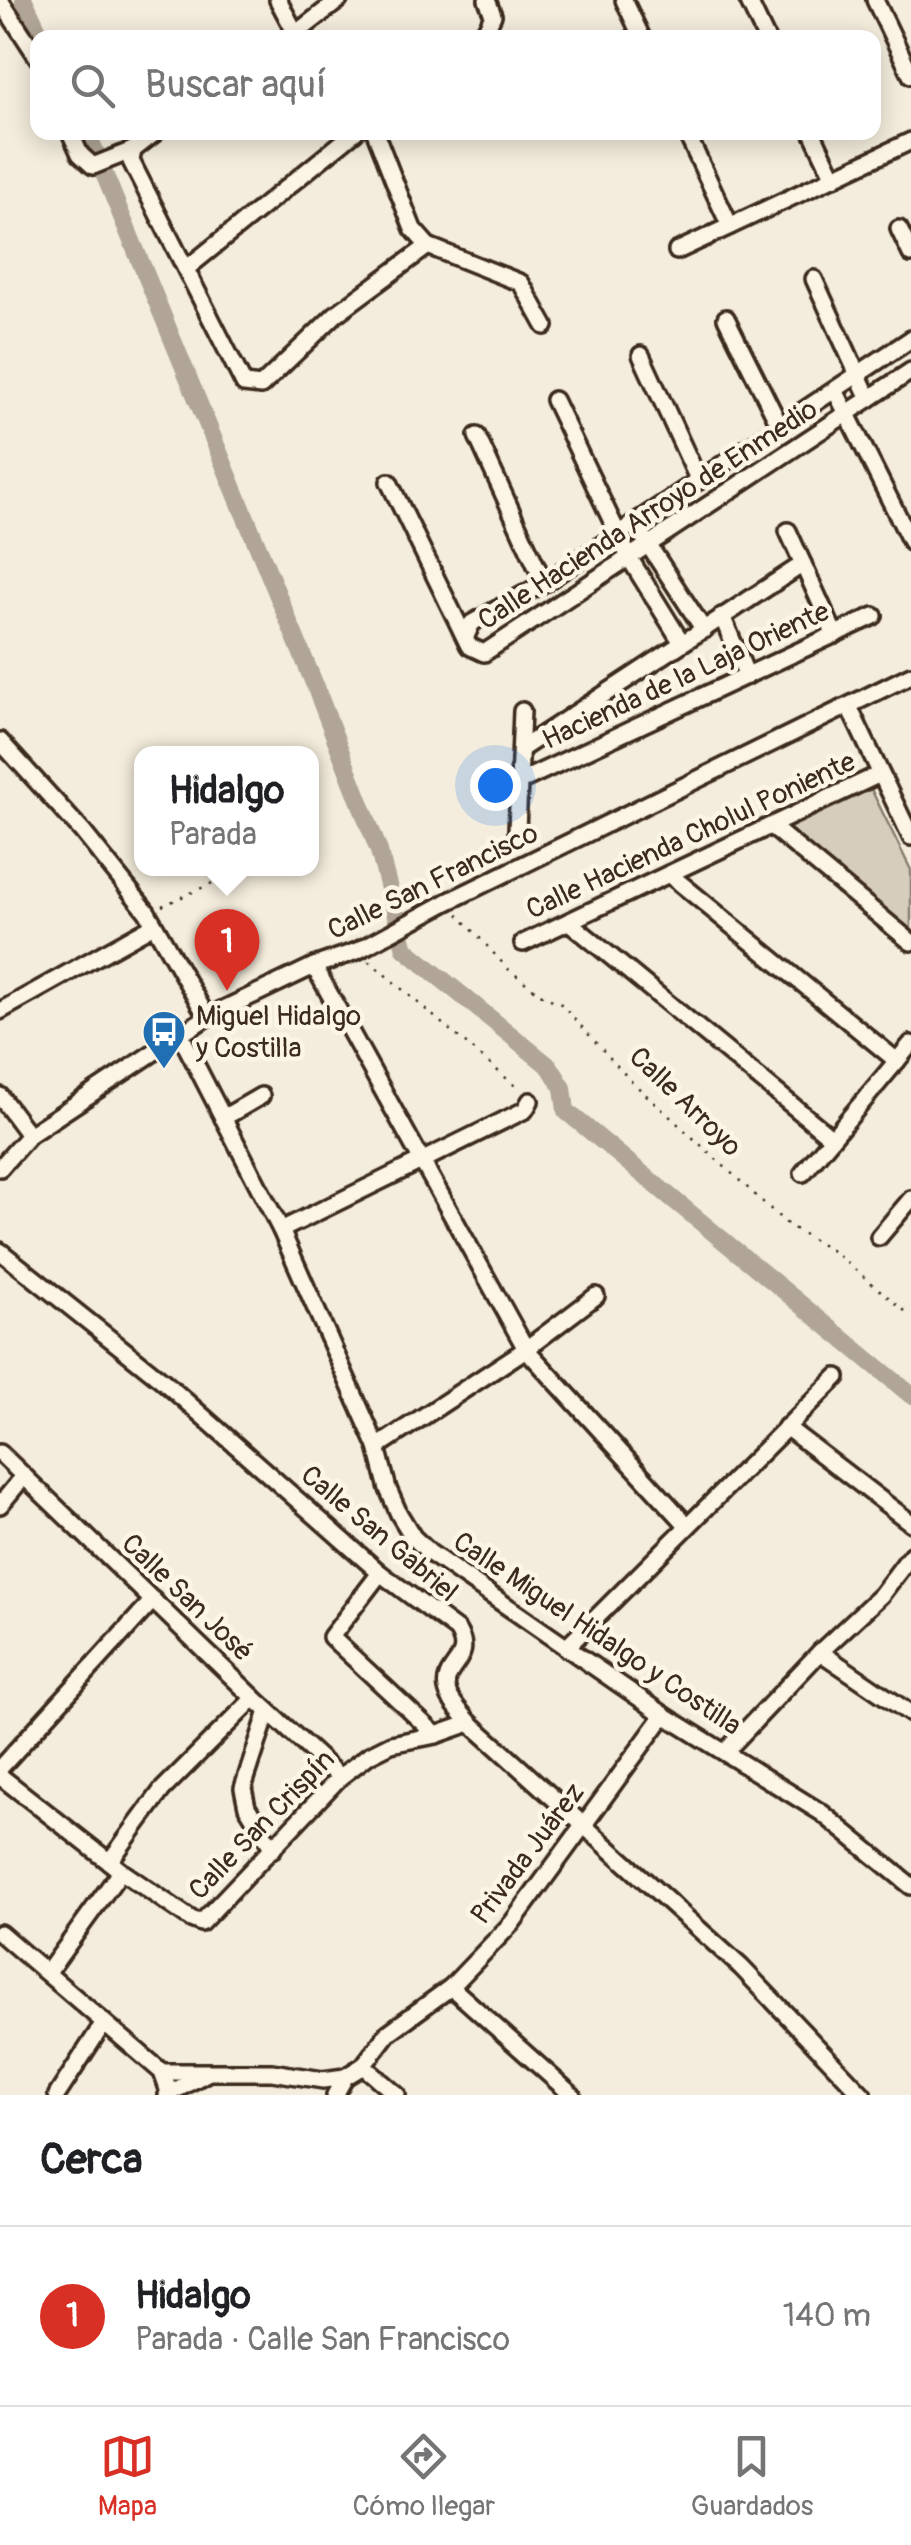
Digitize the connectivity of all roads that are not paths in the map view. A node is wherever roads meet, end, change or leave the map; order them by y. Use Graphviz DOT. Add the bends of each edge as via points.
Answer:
graph roads {
  1 [pos="0,0"];
  2 [pos="278,0"];
  3 [pos="339,0"];
  4 [pos="487,0"];
  5 [pos="624,0"];
  6 [pos="748,0"];
  7 [pos="876,0"];
  8 [pos="290,30"];
  9 [pos="301,30"];
  10 [pos="486,30"];
  11 [pos="638,30"];
  12 [pos="762,30"];
  13 [pos="30,46"];
  14 [pos="911,75"];
  15 [pos="74,140"];
  16 [pos="145,140"];
  17 [pos="345,140"];
  18 [pos="378,140"];
  19 [pos="690,140"];
  20 [pos="816,140"];
  21 [pos="911,141"];
  22 [pos="126,154"];
  23 [pos="834,178"];
  24 [pos="730,226"];
  25 [pos="899,229"];
  26 [pos="428,246"];
  27 [pos="677,251"];
  28 [pos="911,254"];
  29 [pos="186,269"];
  30 [pos="814,279"];
  31 [pos="726,318"];
  32 [pos="545,326"];
  33 [pos="911,339"];
  34 [pos="641,355"];
  35 [pos="911,371"];
  36 [pos="857,374"];
  37 [pos="835,390"];
  38 [pos="868,399"];
  39 [pos="554,400"];
  40 [pos="848,413"];
  41 [pos="780,426"];
  42 [pos="477,436"];
  43 [pos="699,481"];
  44 [pos="388,482"];
  45 [pos="634,523"];
  46 [pos="788,531"];
  47 [pos="620,533"];
  48 [pos="911,542"];
  49 [pos="648,547"];
  50 [pos="630,559"];
  51 [pos="803,564"];
  52 [pos="544,582"];
  53 [pos="722,616"];
  54 [pos="874,616"];
  55 [pos="704,630"];
  56 [pos="834,634"];
  57 [pos="466,636"];
  58 [pos="682,643"];
  59 [pos="747,676"];
  60 [pos="911,676"];
  61 [pos="849,708"];
  62 [pos="522,711"];
  63 [pos="0,740"];
  64 [pos="521,750"];
  65 [pos="880,774"];
  66 [pos="519,782"];
  67 [pos="771,826"];
  68 [pos="517,830"];
  69 [pos="911,837"];
  70 [pos="669,874"];
  71 [pos="150,919"];
  72 [pos="569,922"];
  73 [pos="911,942"];
  74 [pos="523,944"];
  75 [pos="314,966"];
  76 [pos="0,1011"];
  77 [pos="207,1017"];
  78 [pos="180,1034"];
  79 [pos="911,1044"];
  80 [pos="897,1060"];
  81 [pos="0,1096"];
  82 [pos="262,1096"];
  83 [pos="530,1100"];
  84 [pos="223,1118"];
  85 [pos="30,1135"];
  86 [pos="832,1138"];
  87 [pos="420,1161"];
  88 [pos="0,1168"];
  89 [pos="803,1173"];
  90 [pos="911,1199"];
  91 [pos="281,1230"];
  92 [pos="879,1237"];
  93 [pos="0,1252"];
  94 [pos="596,1296"];
  95 [pos="526,1350"];
  96 [pos="837,1377"];
  97 [pos="786,1427"];
  98 [pos="378,1447"];
  99 [pos="0,1453"];
  100 [pos="24,1476"];
  101 [pos="0,1504"];
  102 [pos="911,1523"];
  103 [pos="687,1525"];
  104 [pos="911,1555"];
  105 [pos="380,1572"];
  106 [pos="153,1600"];
  107 [pos="566,1648"];
  108 [pos="820,1652"];
  109 [pos="254,1698"];
  110 [pos="268,1711"];
  111 [pos="911,1714"];
  112 [pos="664,1715"];
  113 [pos="470,1723"];
  114 [pos="436,1734"];
  115 [pos="726,1751"];
  116 [pos="0,1772"];
  117 [pos="340,1777"];
  118 [pos="582,1824"];
  119 [pos="273,1848"];
  120 [pos="116,1866"];
  121 [pos="911,1886"];
  122 [pos="0,1934"];
  123 [pos="48,1972"];
  124 [pos="450,1987"];
  125 [pos="103,2024"];
  126 [pos="363,2066"];
  127 [pos="162,2072"];
  128 [pos="208,2073"];
  129 [pos="346,2077"];
  130 [pos="57,2095"];
  131 [pos="169,2095"];
  132 [pos="336,2095"];
  133 [pos="397,2095"];
  134 [pos="572,2095"];
  135 [pos="864,2095"];
  1 -- 13 [label="street"];
  2 -- 8 [label="street"];
  3 -- 9 [label="street"];
  4 -- 10 [label="street" via="493,15"];
  5 -- 11 [label="street"];
  6 -- 12 [label="street"];
  7 -- 14 [label="street"];
  15 -- 22 [label="street" via="93,166"];
  16 -- 22 [label="street"];
  17 -- 29 [label="street"];
  18 -- 26 [label="street" via="414,228"];
  19 -- 24 [label="street"];
  20 -- 23 [label="street"];
  21 -- 23 [label="street"];
  22 -- 29 [label="street"];
  23 -- 24 [label="street"];
  24 -- 27 [label="street"];
  25 -- 28 [label="street"];
  26 -- 29 [label="street" via="336,314 262,386 244,384"];
  26 -- 32 [label="street" via="521,283"];
  30 -- 36 [label="street"];
  31 -- 41 [label="street"];
  33 -- 36 [label="street, Calle Hacienda Arroyo de Enmedio"];
  34 -- 43 [label="street"];
  35 -- 38 [label="street, Calle Hacienda Arroyo de Enmedio"];
  36 -- 37 [label="street, Calle Hacienda Arroyo de Enmedio"];
  36 -- 38 [label="street"];
  37 -- 40 [label="street"];
  37 -- 41 [label="street, Calle Hacienda Arroyo de Enmedio"];
  38 -- 40 [label="street, Calle Hacienda Arroyo de Enmedio"];
  39 -- 47 [label="street"];
  40 -- 48 [label="street"];
  40 -- 49 [label="street, Calle Hacienda Arroyo de Enmedio"];
  41 -- 43 [label="street, Calle Hacienda Arroyo de Enmedio"];
  42 -- 52 [label="street"];
  43 -- 45 [label="street, Calle Hacienda Arroyo de Enmedio"];
  44 -- 57 [label="street"];
  45 -- 47 [label="street, Calle Hacienda Arroyo de Enmedio"];
  45 -- 49 [label="street"];
  46 -- 51 [label="street"];
  47 -- 50 [label="street"];
  47 -- 52 [label="street, Calle Hacienda Arroyo de Enmedio"];
  49 -- 50 [label="street, Calle Hacienda Arroyo de Enmedio"];
  49 -- 55 [label="street"];
  50 -- 57 [label="street, Calle Hacienda Arroyo de Enmedio" via="493,649 477,651"];
  50 -- 58 [label="street"];
  51 -- 53 [label="street"];
  51 -- 56 [label="street"];
  52 -- 57 [label="street, Calle Hacienda Arroyo de Enmedio" via="472,623"];
  53 -- 55 [label="street"];
  53 -- 59 [label="street"];
  54 -- 56 [label="street, Hacienda de la Laja Oriente"];
  55 -- 58 [label="street"];
  56 -- 59 [label="street, Hacienda de la Laja Oriente"];
  58 -- 64 [label="street"];
  59 -- 66 [label="street, Hacienda de la Laja Oriente"];
  60 -- 61 [label="street, Calle San Francisco"];
  61 -- 65 [label="street"];
  61 -- 75 [label="street, Calle San Francisco"];
  62 -- 64 [label="street"];
  63 -- 71 [label="street" via="82,830"];
  64 -- 66 [label="street"];
  65 -- 67 [label="street, Calle Hacienda Cholul Poniente"];
  65 -- 69 [label="street"];
  66 -- 68 [label="street"];
  67 -- 70 [label="street, Calle Hacienda Cholul Poniente"];
  67 -- 73 [label="street"];
  70 -- 72 [label="street, Calle Hacienda Cholul Poniente"];
  70 -- 80 [label="street"];
  71 -- 76 [label="street"];
  71 -- 77 [label="street"];
  72 -- 74 [label="street, Calle Hacienda Cholul Poniente"];
  72 -- 86 [label="street"];
  75 -- 77 [label="street, Calle San Francisco"];
  75 -- 87 [label="street"];
  77 -- 78 [label="street, Calle San Francisco"];
  78 -- 84 [label="street, Calle Miguel Hidalgo y Costilla"];
  78 -- 85 [label="street, Calle San Francisco"];
  79 -- 80 [label="street"];
  80 -- 86 [label="street"];
  81 -- 85 [label="street"];
  82 -- 84 [label="street"];
  83 -- 87 [label="street" via="525,1110"];
  84 -- 91 [label="street, Calle Miguel Hidalgo y Costilla"];
  85 -- 88 [label="street, Calle San Francisco"];
  86 -- 89 [label="street"];
  87 -- 91 [label="street"];
  87 -- 95 [label="street"];
  90 -- 92 [label="street"];
  91 -- 98 [label="street, Calle Miguel Hidalgo y Costilla"];
  93 -- 105 [label="street, Calle San Gabriel" via="163,1381"];
  94 -- 95 [label="street"];
  95 -- 98 [label="street"];
  95 -- 103 [label="street"];
  96 -- 97 [label="street"];
  97 -- 102 [label="street"];
  97 -- 103 [label="street"];
  98 -- 107 [label="street, Calle Miguel Hidalgo y Costilla" via="388,1489 413,1538"];
  99 -- 100 [label="street, Calle San José"];
  100 -- 101 [label="street"];
  100 -- 106 [label="street, Calle San José"];
  103 -- 107 [label="street"];
  104 -- 108 [label="street"];
  105 -- 113 [label="street, Calle San Gabriel" via="463,1640 446,1682"];
  105 -- 114 [label="street" via="331,1636"];
  106 -- 109 [label="street, Calle San José"];
  106 -- 116 [label="street"];
  107 -- 112 [label="street, Calle Miguel Hidalgo y Costilla"];
  108 -- 111 [label="street"];
  108 -- 115 [label="street"];
  109 -- 110 [label="street, Calle San José"];
  109 -- 120 [label="street" via="162,1790"];
  110 -- 117 [label="street, Calle San José"];
  110 -- 119 [label="street" via="243,1788"];
  112 -- 115 [label="street, Calle Miguel Hidalgo y Costilla"];
  112 -- 118 [label="street, Privada Juárez"];
  113 -- 114 [label="street, Calle San Crispín"];
  113 -- 118 [label="street, Calle San Gabriel"];
  114 -- 117 [label="street, Calle San Crispín" via="391,1744"];
  115 -- 121 [label="street, Calle Miguel Hidalgo y Costilla" via="822,1813"];
  116 -- 120 [label="street"];
  117 -- 119 [label="street, Calle San Crispín"];
  118 -- 124 [label="street, Privada Juárez" via="512,1923"];
  118 -- 135 [label="street, Calle San Gabriel" via="740,1967"];
  119 -- 120 [label="street, Calle San Crispín" via="201,1922"];
  120 -- 123 [label="street"];
  122 -- 123 [label="street"];
  123 -- 125 [label="street"];
  124 -- 126 [label="street, Privada Juárez" via="388,2033"];
  124 -- 134 [label="street"];
  125 -- 127 [label="street"];
  125 -- 130 [label="street"];
  126 -- 129 [label="street, Privada Juárez"];
  126 -- 133 [label="street"];
  127 -- 128 [label="street"];
  127 -- 131 [label="street"];
  128 -- 129 [label="street"];
  128 -- 131 [label="street"];
  129 -- 132 [label="street, Privada Juárez"];
}
